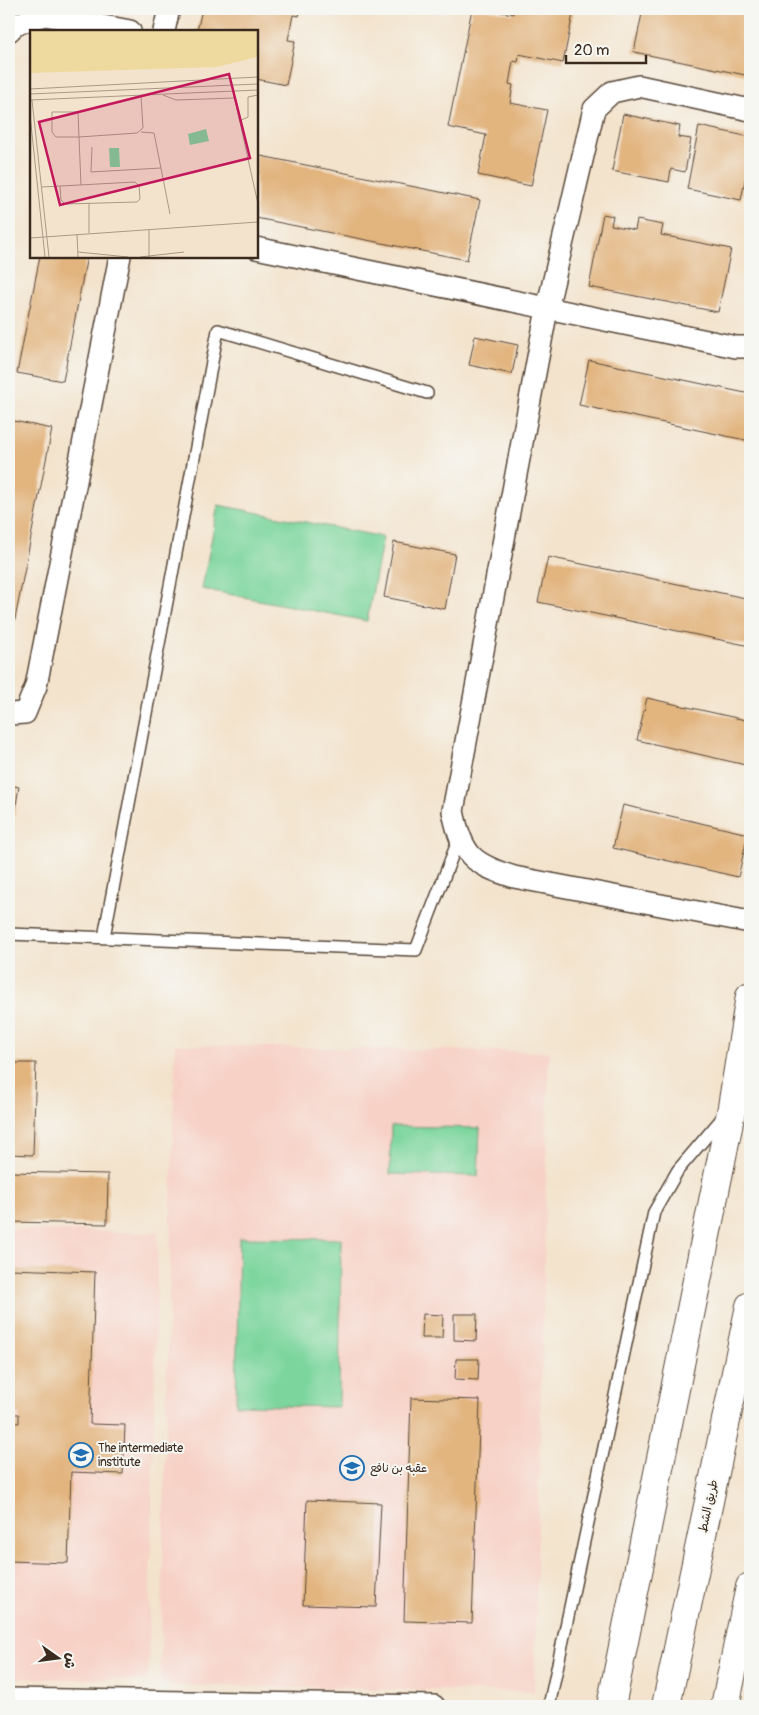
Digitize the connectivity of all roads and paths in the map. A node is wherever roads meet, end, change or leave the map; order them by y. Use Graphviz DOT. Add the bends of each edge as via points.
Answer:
graph roads {
  1 [pos="169,9"];
  2 [pos="125,30"];
  3 [pos="164,30"];
  4 [pos="9,31"];
  5 [pos="750,110"];
  6 [pos="258,248"];
  7 [pos="120,258"];
  8 [pos="547,309"];
  9 [pos="750,347"];
  10 [pos="427,393"];
  11 [pos="9,714"];
  12 [pos="458,838"];
  13 [pos="750,922"];
  14 [pos="9,934"];
  15 [pos="104,938"];
  16 [pos="750,996"];
  17 [pos="732,1107"];
  18 [pos="750,1306"];
  19 [pos="750,1586"];
  20 [pos="9,1699"];
  21 [pos="343,1705"];
  22 [pos="434,1706"];
  23 [pos="550,1706"];
  24 [pos="611,1706"];
  25 [pos="666,1706"];
  26 [pos="726,1706"];
  1 -- 3 [label="street"];
  2 -- 4 [label="street" via="45,15 16,24"];
  5 -- 8 [label="street" via="640,86 612,92 594,109"];
  6 -- 8 [label="street"];
  7 -- 11 [label="street" via="36,686 25,713"];
  8 -- 9 [label="street" via="736,347"];
  8 -- 12 [label="street" via="454,802"];
  10 -- 15 [label="lane" via="218,330"];
  12 -- 13 [label="street" via="469,854 485,868 514,877"];
  12 -- 15 [label="lane" via="416,950"];
  14 -- 15 [label="lane"];
  16 -- 17 [label="street"];
  17 -- 23 [label="lane" via="678,1170 654,1212"];
  17 -- 24 [label="street"];
  18 -- 25 [label="street, طريق الشط"];
  19 -- 26 [label="street"];
  20 -- 21 [label="street"];
  21 -- 22 [label="street"];
}
